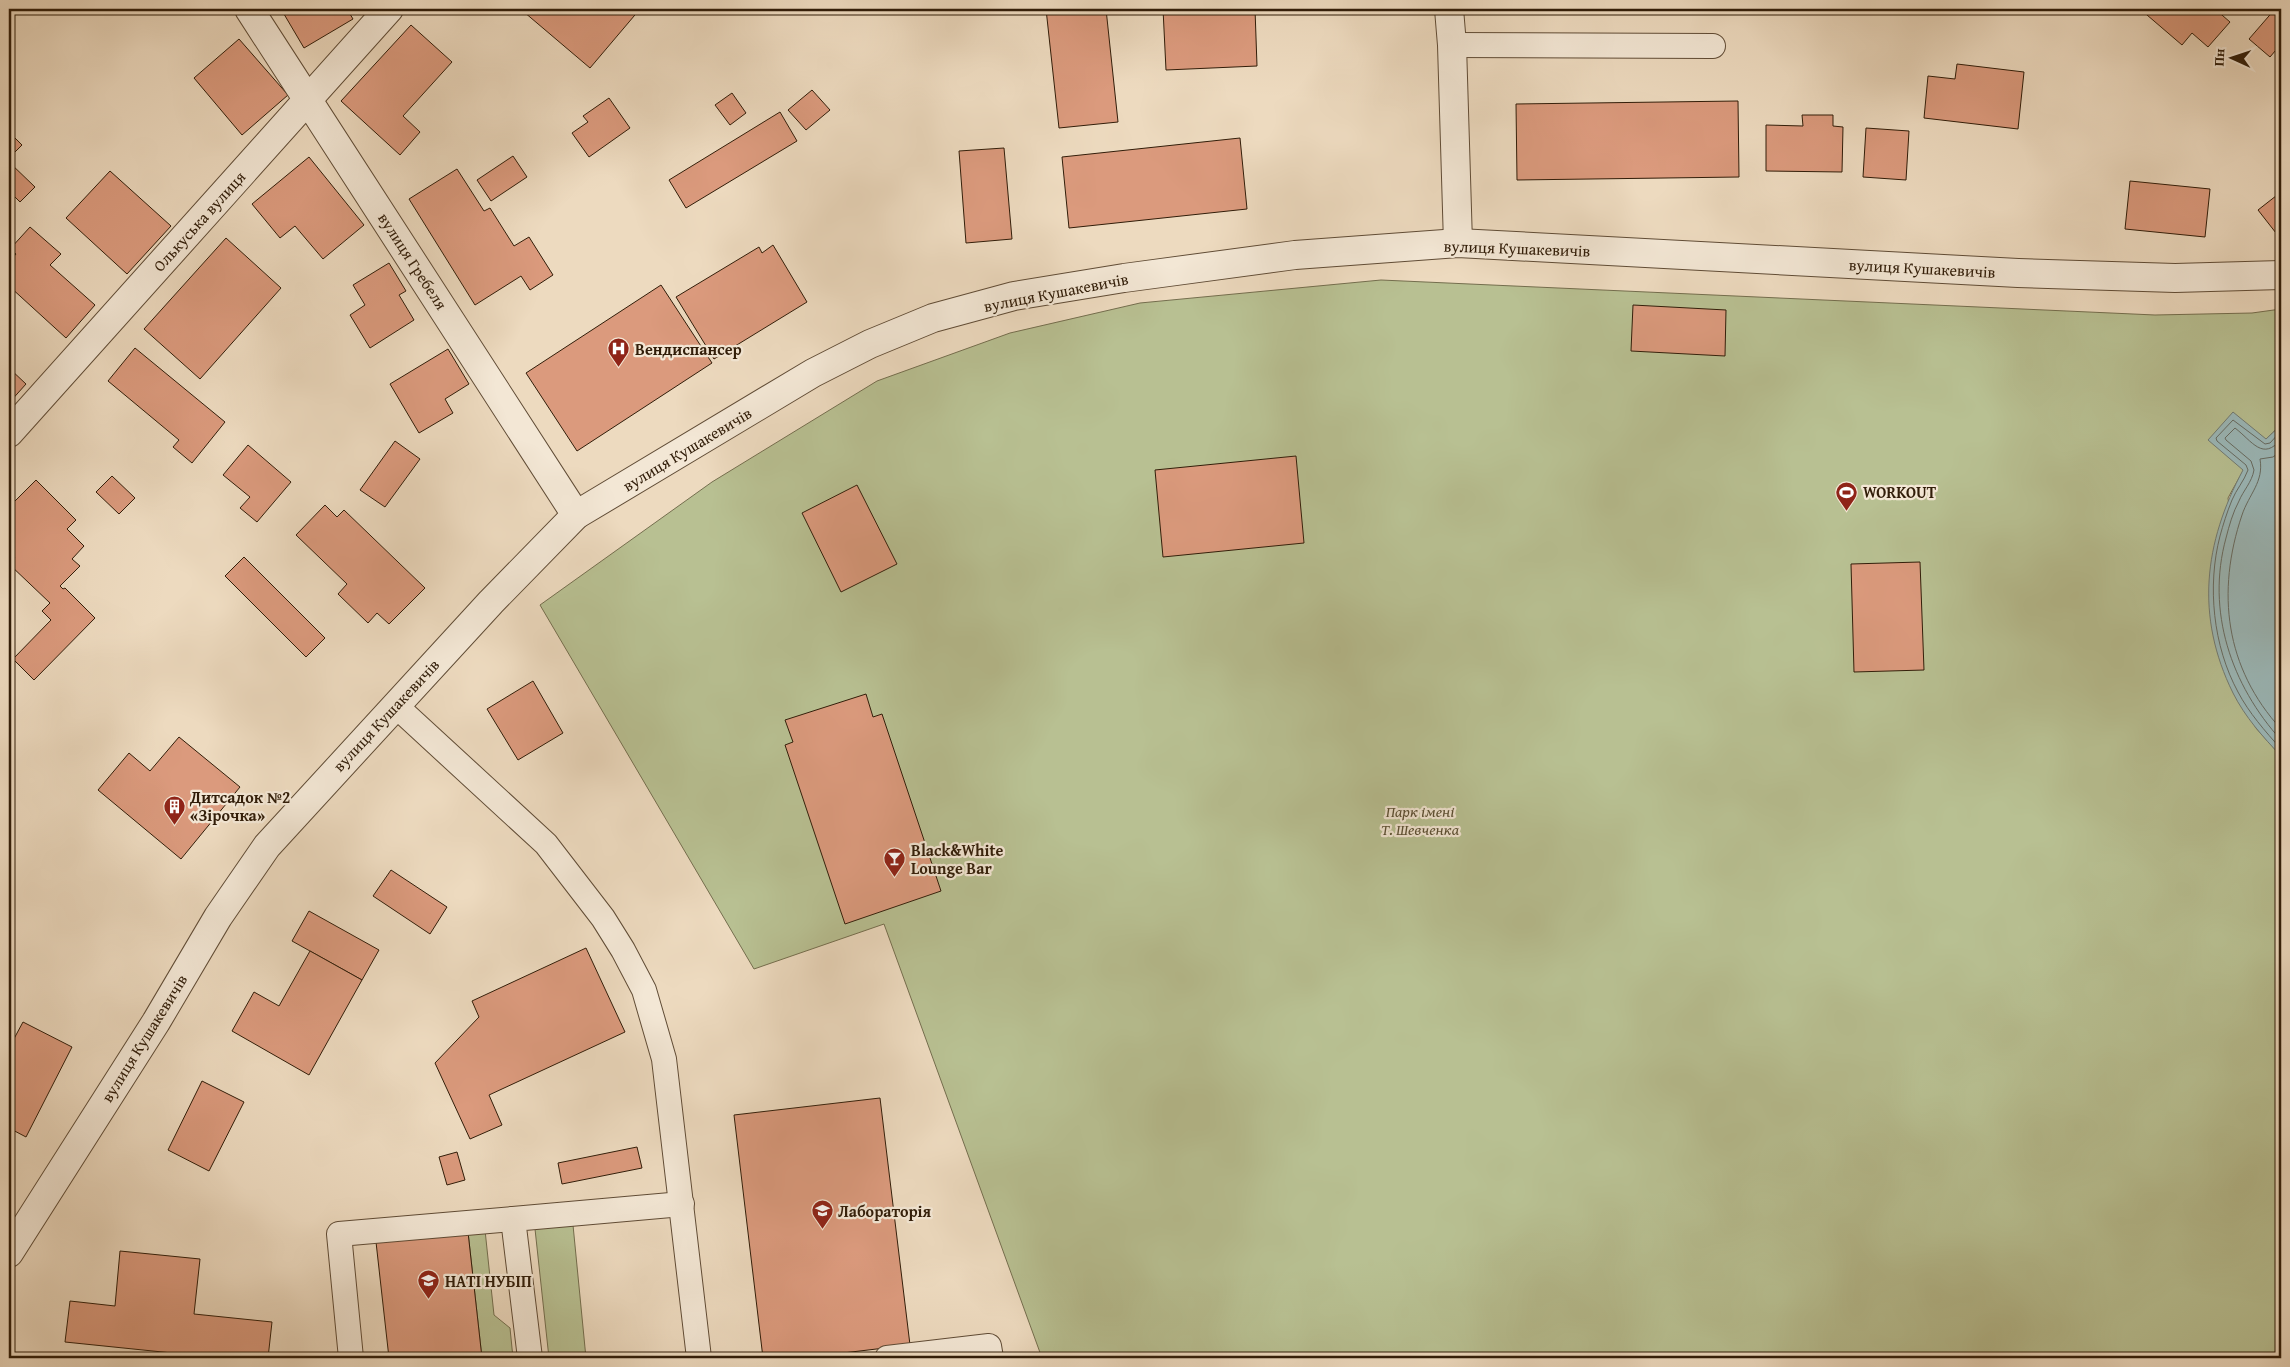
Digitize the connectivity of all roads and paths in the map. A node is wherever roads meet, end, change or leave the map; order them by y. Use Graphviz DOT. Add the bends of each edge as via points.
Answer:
graph roads {
  1 [pos="249,9"];
  2 [pos="389,9"];
  3 [pos="1449,9"];
  4 [pos="1452,45"];
  5 [pos="1713,46"];
  6 [pos="308,99"];
  7 [pos="1458,243"];
  8 [pos="2281,275"];
  9 [pos="9,433"];
  10 [pos="576,515"];
  11 [pos="395,705"];
  12 [pos="682,1204"];
  13 [pos="514,1219"];
  14 [pos="9,1253"];
  15 [pos="351,1358"];
  16 [pos="530,1358"];
  17 [pos="699,1358"];
  18 [pos="887,1358"];
  19 [pos="991,1358"];
  1 -- 6 [label="street, вулиця Гребеля"];
  2 -- 6 [label="street, Олькуська вулиця"];
  3 -- 4 [label="street"];
  4 -- 5 [label="lane"];
  4 -- 7 [label="street"];
  6 -- 9 [label="street, Олькуська вулиця"];
  6 -- 10 [label="street, вулиця Гребеля"];
  7 -- 8 [label="street, вулиця Кушакевичів" via="2018,273 2175,278"];
  7 -- 10 [label="street, вулиця Кушакевичів" via="1295,255 1124,278 1014,296 933,318 870,344 813,373"];
  10 -- 11 [label="street, вулиця Кушакевичів"];
  11 -- 12 [label="lane" via="546,844 603,918 623,950 644,990 664,1059"];
  11 -- 14 [label="street, вулиця Кушакевичів" via="261,854 218,917 156,1022"];
  12 -- 13 [label="lane"];
  12 -- 17 [label="lane"];
  13 -- 15 [label="lane" via="339,1234"];
  13 -- 16 [label="lane"];
  18 -- 19 [label="lane" via="989,1346"];
}
